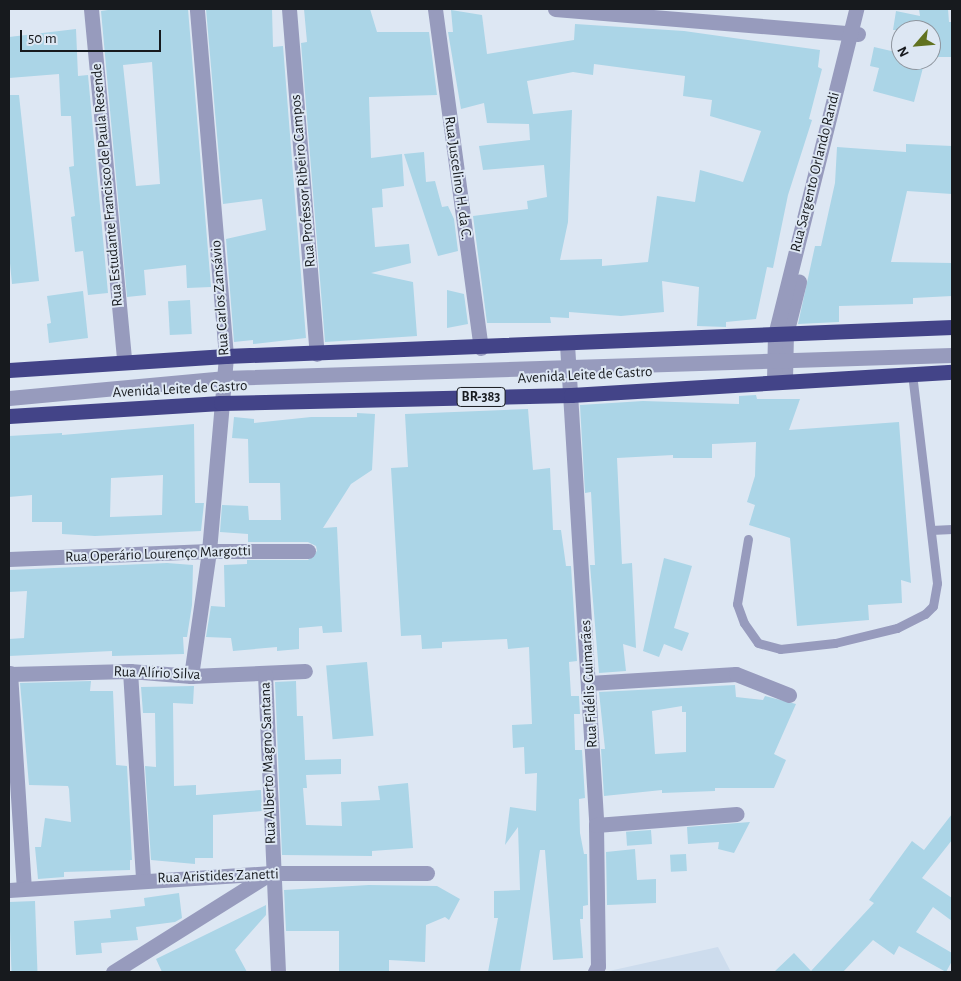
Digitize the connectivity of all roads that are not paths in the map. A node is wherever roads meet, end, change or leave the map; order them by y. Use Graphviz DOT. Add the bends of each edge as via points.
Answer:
graph roads {
  1 [pos="91,9"];
  2 [pos="197,9"];
  3 [pos="289,9"];
  4 [pos="435,9"];
  5 [pos="555,9"];
  6 [pos="856,9"];
  7 [pos="865,9"];
  8 [pos="853,35"];
  9 [pos="952,327"];
  10 [pos="781,334"];
  11 [pos="567,344"];
  12 [pos="481,348"];
  13 [pos="317,354"];
  14 [pos="952,355"];
  15 [pos="226,356"];
  16 [pos="778,360"];
  17 [pos="124,361"];
  18 [pos="568,368"];
  19 [pos="9,370"];
  20 [pos="952,372"];
  21 [pos="912,374"];
  22 [pos="223,378"];
  23 [pos="780,381"];
  24 [pos="571,395"];
  25 [pos="9,398"];
  26 [pos="220,404"];
  27 [pos="9,416"];
  28 [pos="931,530"];
  29 [pos="952,530"];
  30 [pos="748,539"];
  31 [pos="208,551"];
  32 [pos="308,551"];
  33 [pos="9,559"];
  34 [pos="130,671"];
  35 [pos="305,672"];
  36 [pos="9,673"];
  37 [pos="265,674"];
  38 [pos="191,676"];
  39 [pos="589,682"];
  40 [pos="788,695"];
  41 [pos="737,814"];
  42 [pos="596,825"];
  43 [pos="271,873"];
  44 [pos="427,873"];
  45 [pos="143,879"];
  46 [pos="16,888"];
  47 [pos="113,972"];
  48 [pos="278,972"];
  49 [pos="595,972"];
  1 -- 17 [label="street, Rua Estudante Francisco de Paula Resende"];
  2 -- 15 [label="street, Rua Carlos Zansávio"];
  3 -- 13 [label="street, Rua Professor Ribeiro Campos"];
  4 -- 12 [label="street, Rua Juscelino H. da C."];
  5 -- 8 [label="street"];
  6 -- 8 [label="street, Rua Sargento Orlando Randi"];
  7 -- 8 [label="street, Rua Sargento Orlando Randi"];
  8 -- 10 [label="street, Rua Sargento Orlando Randi"];
  9 -- 10 [label="highway, Avenida Leite de Castro"];
  10 -- 11 [label="highway, Avenida Leite de Castro"];
  10 -- 16 [label="street, Rua Sargento Orlando Randi"];
  11 -- 12 [label="highway, Avenida Leite de Castro"];
  11 -- 18 [label="street, Rua Fidélis Guimarães"];
  12 -- 13 [label="highway, Avenida Leite de Castro"];
  13 -- 15 [label="highway, Avenida Leite de Castro"];
  14 -- 16 [label="street"];
  15 -- 17 [label="highway, Avenida Leite de Castro"];
  15 -- 22 [label="street, Rua Carlos Zansávio"];
  16 -- 18 [label="street"];
  16 -- 23 [label="street, Rua Sargento Orlando Randi"];
  17 -- 19 [label="highway, Avenida Leite de Castro"];
  18 -- 22 [label="street"];
  18 -- 24 [label="street, Rua Fidélis Guimarães"];
  20 -- 21 [label="highway, Avenida Leite de Castro / BR-383"];
  21 -- 23 [label="highway, Avenida Leite de Castro / BR-383"];
  21 -- 28 [label="lane"];
  22 -- 25 [label="street"];
  22 -- 26 [label="street, Rua Carlos Zansávio"];
  23 -- 24 [label="highway, Avenida Leite de Castro / BR-383"];
  24 -- 26 [label="highway, Avenida Leite de Castro / BR-383"];
  24 -- 39 [label="street, Rua Fidélis Guimarães"];
  26 -- 27 [label="highway, Avenida Leite de Castro / BR-383"];
  26 -- 31 [label="street, Rua Carlos Zansávio"];
  28 -- 29 [label="lane"];
  28 -- 30 [label="lane" via="937,583 933,606 925,614 897,628 835,643 780,649 758,643 744,623 737,604"];
  31 -- 32 [label="street, Rua Operário Lourenço Margotti"];
  31 -- 33 [label="street, Rua Operário Lourenço Margotti"];
  31 -- 38 [label="street, Rua Carlos Zansávio"];
  34 -- 36 [label="street, Rua Alírio Silva"];
  34 -- 38 [label="street, Rua Alírio Silva"];
  34 -- 45 [label="street"];
  35 -- 37 [label="street, Rua Alírio Silva"];
  36 -- 46 [label="street"];
  37 -- 38 [label="street, Rua Alírio Silva"];
  37 -- 43 [label="street, Rua Alberto Magno Santana"];
  39 -- 40 [label="street" via="736,674"];
  39 -- 42 [label="street, Rua Fidélis Guimarães"];
  41 -- 42 [label="street"];
  42 -- 49 [label="street, Rua Fidélis Guimarães" via="598,966"];
  43 -- 44 [label="street, Rua Aristides Zanetti"];
  43 -- 45 [label="street, Rua Aristides Zanetti"];
  43 -- 47 [label="street"];
  43 -- 48 [label="street, Rua Alberto Magno Santana"];
  45 -- 46 [label="street, Rua Aristides Zanetti"];
}
